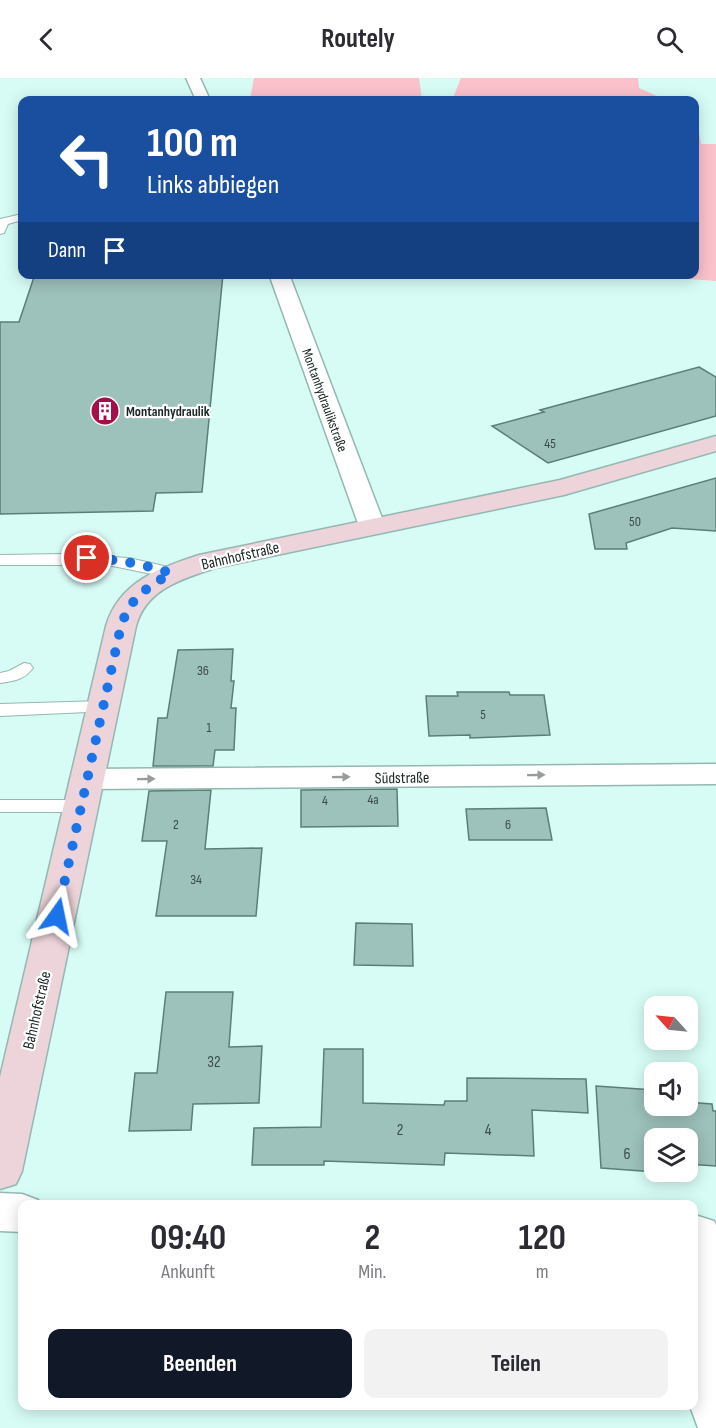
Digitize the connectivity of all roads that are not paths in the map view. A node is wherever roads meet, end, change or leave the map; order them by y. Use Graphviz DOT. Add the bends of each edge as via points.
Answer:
graph roads {
  1 [pos="193,78"];
  2 [pos="201,96"];
  3 [pos="18,218"];
  4 [pos="0,231"];
  5 [pos="281,279"];
  6 [pos="716,443"];
  7 [pos="372,526"];
  8 [pos="0,560"];
  9 [pos="171,573"];
  10 [pos="24,668"];
  11 [pos="0,678"];
  12 [pos="103,707"];
  13 [pos="0,710"];
  14 [pos="716,774"];
  15 [pos="84,792"];
  16 [pos="0,806"];
  17 [pos="4,1136"];
  18 [pos="0,1171"];
  19 [pos="0,1212"];
  20 [pos="18,1213"];
  21 [pos="702,1235"];
  22 [pos="716,1412"];
  1 -- 2 [label="street"];
  3 -- 4 [label="lane" via="3,222"];
  5 -- 7 [label="street, Montanhydraulikstraße"];
  6 -- 7 [label="main road, Bahnhofstraße" via="564,487"];
  7 -- 9 [label="main road, Bahnhofstraße" via="208,561"];
  8 -- 9 [label="lane" via="115,559"];
  9 -- 12 [label="main road, Bahnhofstraße" via="146,589 127,608"];
  10 -- 11 [label="lane"];
  12 -- 13 [label="lane"];
  12 -- 15 [label="main road, Bahnhofstraße"];
  15 -- 14 [label="street, Südstraße, one-way"];
  15 -- 16 [label="lane"];
  15 -- 17 [label="main road, Bahnhofstraße"];
  17 -- 18 [label="main road, Bahnhofstraße"];
  19 -- 20 [label="street"];
  21 -- 22 [label="street"];
}
